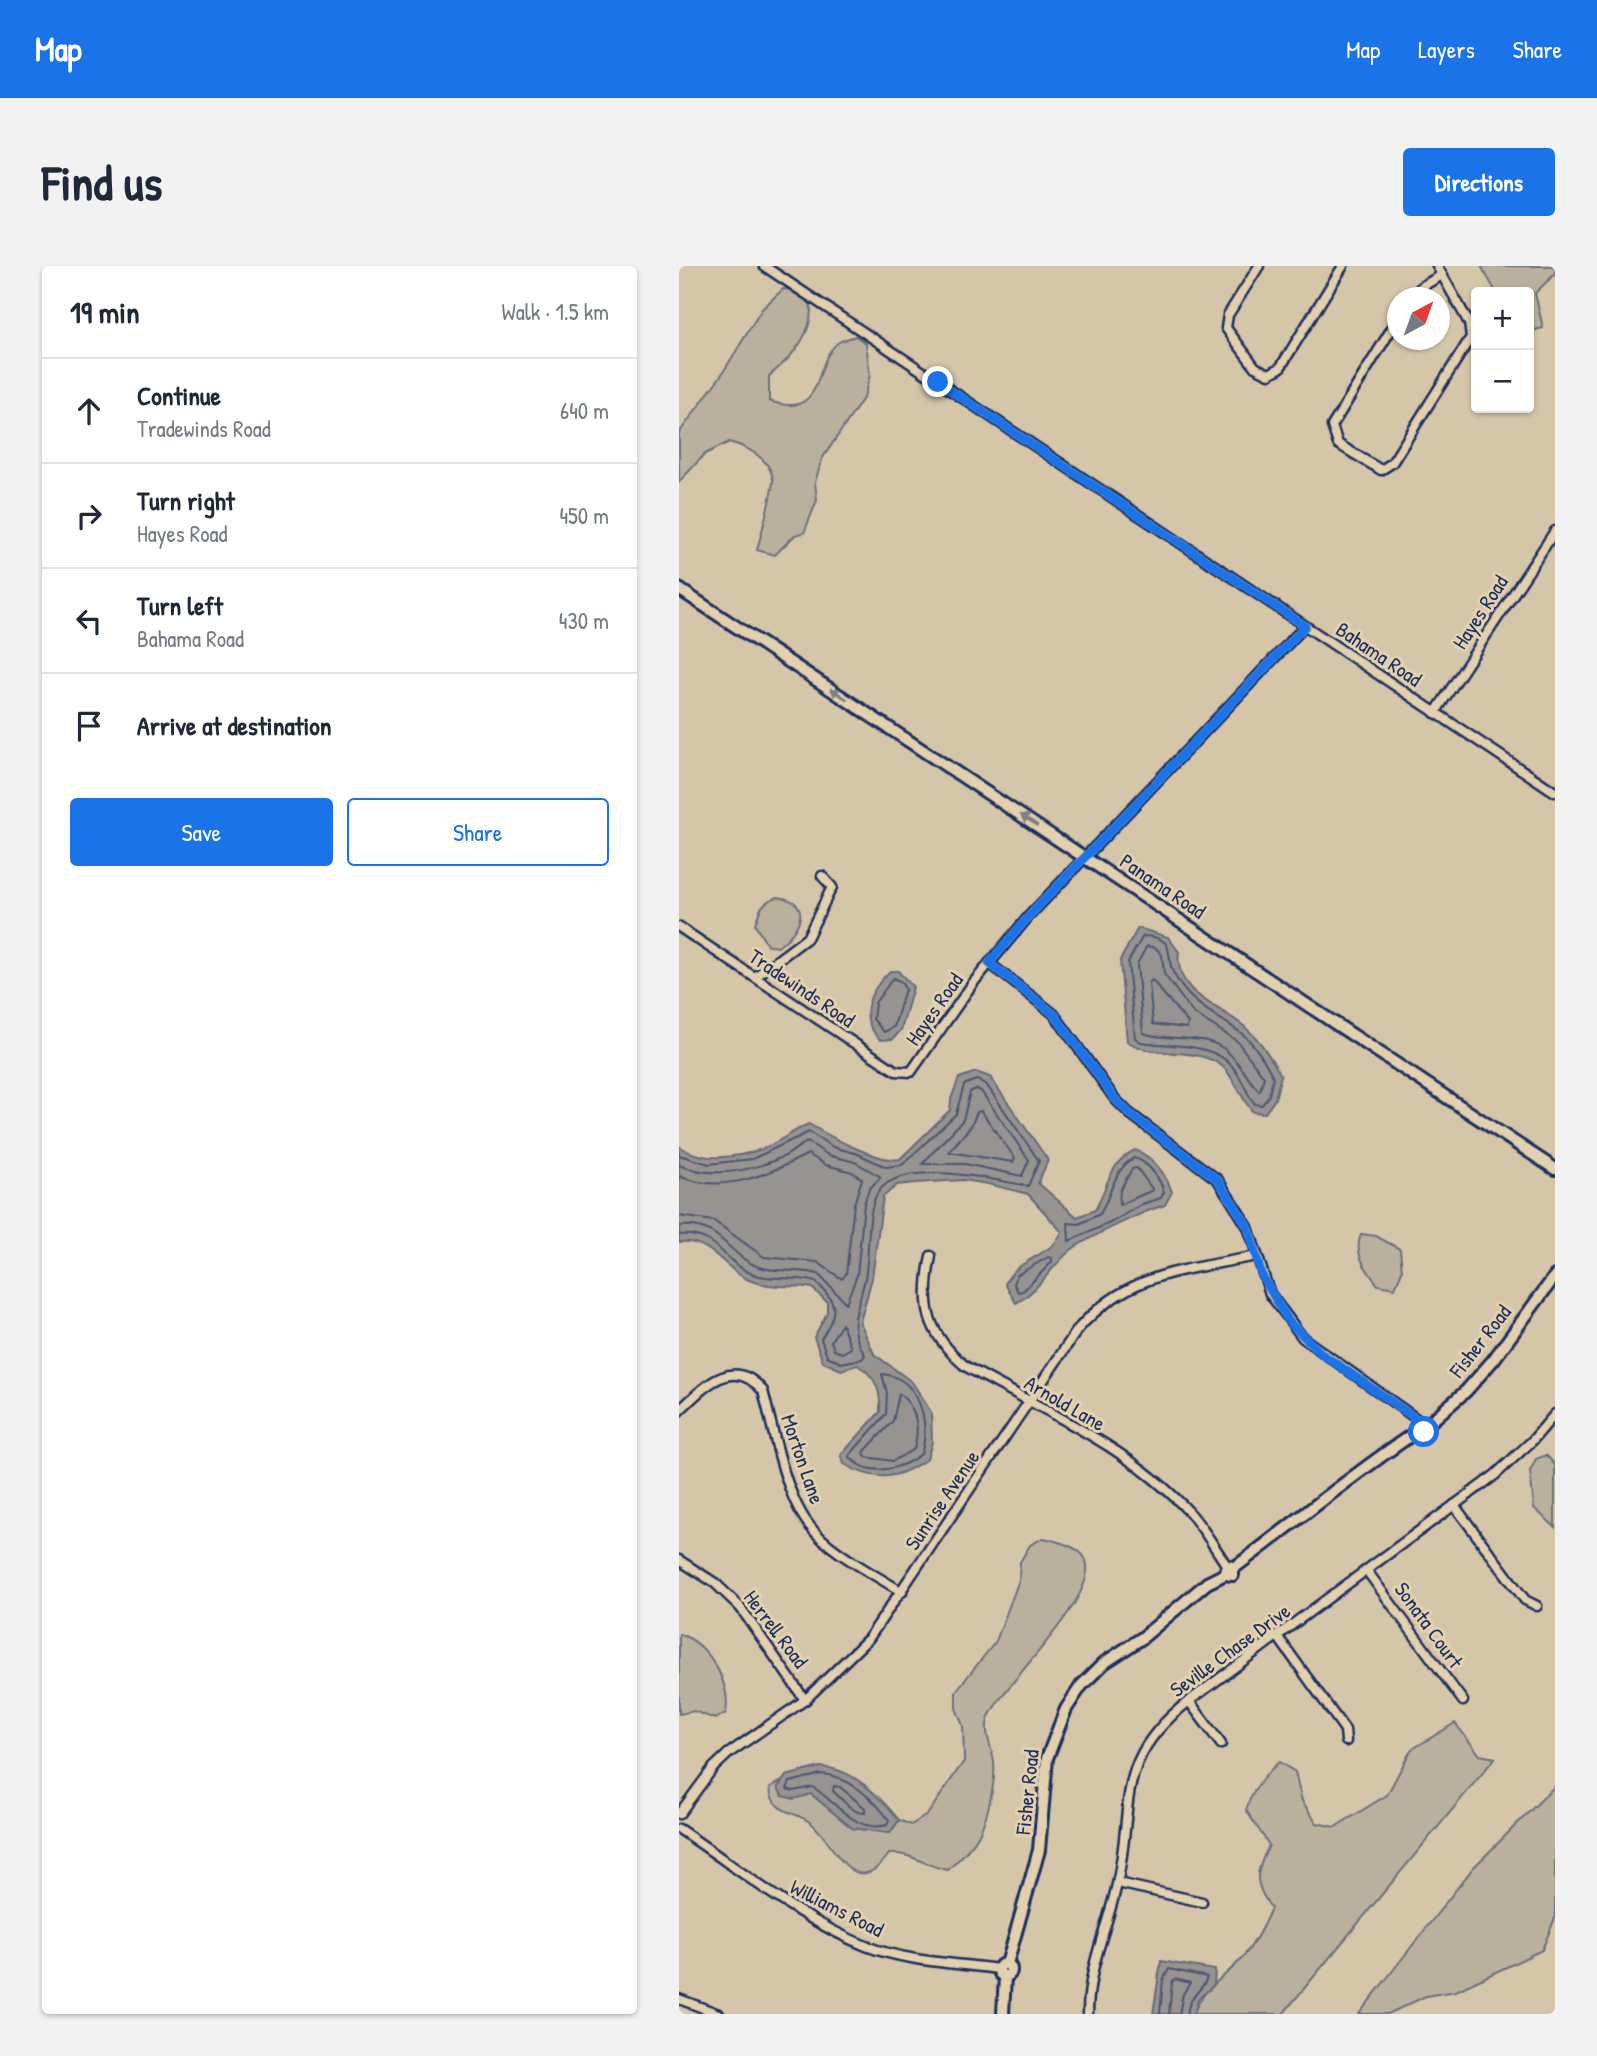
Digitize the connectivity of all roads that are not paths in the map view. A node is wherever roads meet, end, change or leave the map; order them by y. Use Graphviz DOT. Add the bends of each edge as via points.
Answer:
graph roads {
  1 [pos="764,266"];
  2 [pos="1259,266"];
  3 [pos="1343,266"];
  4 [pos="1437,266"];
  5 [pos="1442,275"];
  6 [pos="1421,287"];
  7 [pos="1449,287"];
  8 [pos="1450,289"];
  9 [pos="1387,338"];
  10 [pos="1555,531"];
  11 [pos="679,589"];
  12 [pos="1305,626"];
  13 [pos="1435,713"];
  14 [pos="1555,792"];
  15 [pos="1086,858"];
  16 [pos="822,876"];
  17 [pos="679,927"];
  18 [pos="989,963"];
  19 [pos="755,977"];
  20 [pos="907,1073"];
  21 [pos="1555,1169"];
  22 [pos="931,1256"];
  23 [pos="1257,1256"];
  24 [pos="1555,1276"];
  25 [pos="1028,1402"];
  26 [pos="679,1411"];
  27 [pos="1555,1414"];
  28 [pos="1423,1425"];
  29 [pos="1454,1505"];
  30 [pos="679,1559"];
  31 [pos="1229,1569"];
  32 [pos="1367,1570"];
  33 [pos="902,1592"];
  34 [pos="1537,1606"];
  35 [pos="1278,1637"];
  36 [pos="806,1700"];
  37 [pos="1189,1701"];
  38 [pos="1463,1701"];
  39 [pos="1346,1741"];
  40 [pos="1221,1744"];
  41 [pos="679,1814"];
  42 [pos="679,1829"];
  43 [pos="1118,1883"];
  44 [pos="1202,1902"];
  45 [pos="1004,1970"];
  46 [pos="679,1999"];
  47 [pos="719,2014"];
  48 [pos="1003,2014"];
  49 [pos="1088,2014"];
  1 -- 12 [label="street, Bahama Road"];
  2 -- 3 [label="street" via="1228,315 1226,328 1255,367 1269,374 1280,368"];
  4 -- 5 [label="street"];
  5 -- 6 [label="street"];
  5 -- 7 [label="street"];
  8 -- 9 [label="street" via="1469,323 1471,338 1392,463 1381,470 1338,444 1332,426"];
  10 -- 13 [label="street, Hayes Road"];
  15 -- 11 [label="street, Panama Road, one-way"];
  12 -- 13 [label="street, Bahama Road"];
  12 -- 15 [label="street, Hayes Road"];
  13 -- 14 [label="street, Bahama Road"];
  15 -- 18 [label="street, Hayes Road"];
  15 -- 21 [label="street, Panama Road"];
  16 -- 19 [label="street" via="832,887 807,939"];
  17 -- 19 [label="street, Tradewinds Road"];
  18 -- 20 [label="street, Hayes Road"];
  18 -- 23 [label="street" via="1054,1014 1129,1113 1218,1180 1248,1227"];
  19 -- 20 [label="street, Tradewinds Road" via="895,1071"];
  22 -- 25 [label="street, Arnold Lane" via="925,1301 937,1336 965,1366"];
  23 -- 25 [label="street, Sunrise Avenue" via="1153,1277 1110,1297 1078,1329"];
  23 -- 28 [label="street" via="1270,1294 1303,1338"];
  24 -- 28 [label="street, Fisher Road" via="1478,1378"];
  25 -- 31 [label="street, Arnold Lane" via="1151,1477 1190,1514"];
  25 -- 33 [label="street, Sunrise Avenue"];
  26 -- 33 [label="street, Morton Lane" via="723,1376 756,1383 763,1391 790,1486 809,1526"];
  27 -- 29 [label="street, Seville Chase Drive" via="1516,1457"];
  28 -- 31 [label="street, Fisher Road"];
  29 -- 32 [label="street, Seville Chase Drive"];
  29 -- 34 [label="street" via="1525,1600"];
  30 -- 36 [label="street, Herrell Road" via="740,1607"];
  31 -- 45 [label="street, Fisher Road" via="1104,1663 1066,1709 1047,1758 1039,1850"];
  32 -- 35 [label="street, Seville Chase Drive"];
  32 -- 38 [label="street, Sonata Court"];
  33 -- 36 [label="street, Sunrise Avenue" via="869,1638"];
  35 -- 37 [label="street, Seville Chase Drive"];
  35 -- 39 [label="street" via="1345,1730"];
  36 -- 41 [label="street, Sunrise Avenue" via="713,1768"];
  37 -- 40 [label="street"];
  37 -- 43 [label="street, Seville Chase Drive" via="1150,1740 1129,1779"];
  42 -- 45 [label="street, Williams Road" via="789,1905 867,1946"];
  43 -- 44 [label="street"];
  43 -- 49 [label="street, Seville Chase Drive" via="1093,1962"];
  45 -- 48 [label="street, Fisher Road"];
  46 -- 47 [label="street"];
}
